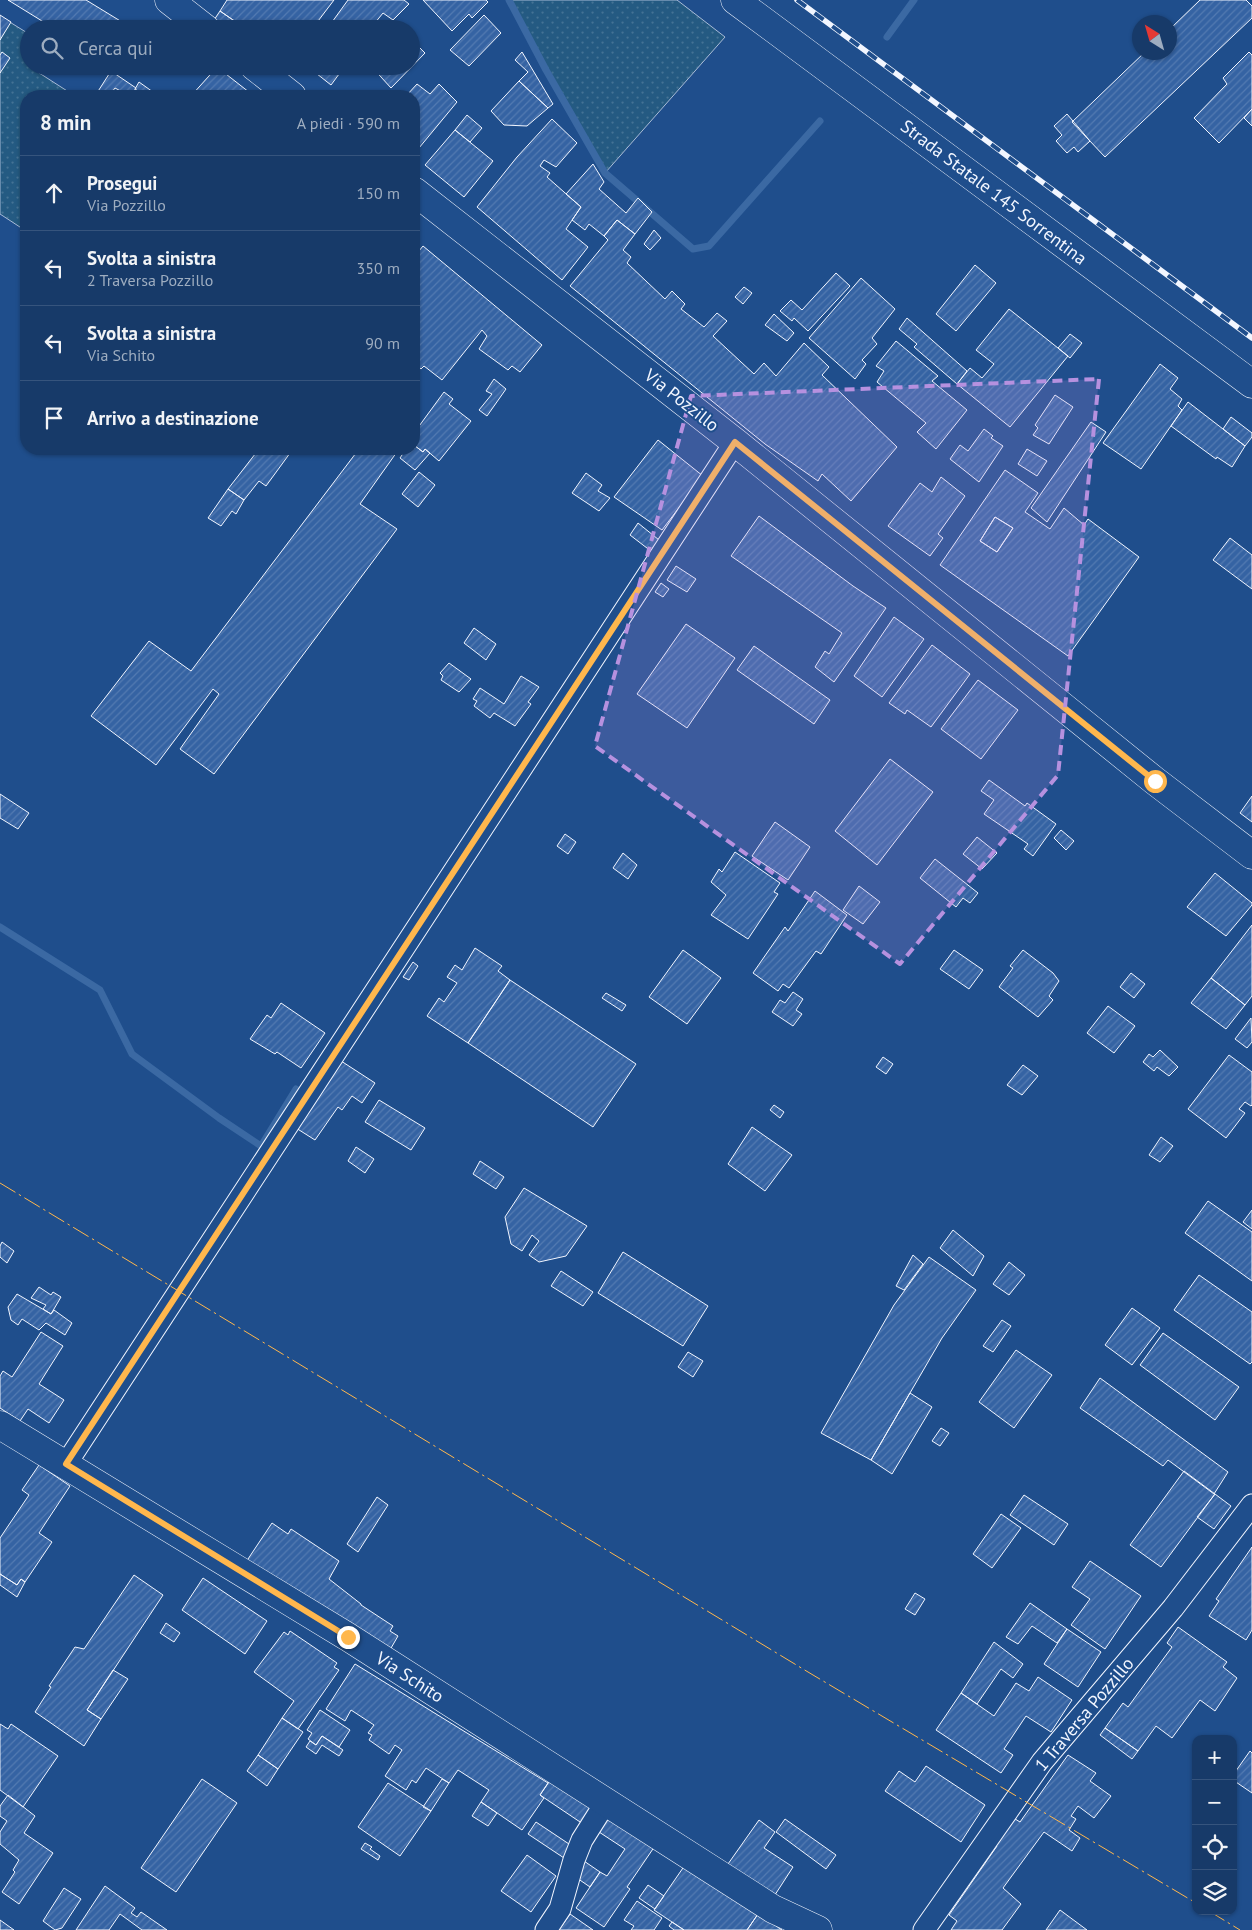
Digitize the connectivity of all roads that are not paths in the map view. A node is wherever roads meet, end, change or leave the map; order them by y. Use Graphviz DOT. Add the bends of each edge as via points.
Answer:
graph roads {
  1 [pos="169,0"];
  2 [pos="735,0"];
  3 [pos="195,20"];
  4 [pos="265,75"];
  5 [pos="284,90"];
  6 [pos="420,196"];
  7 [pos="1252,384"];
  8 [pos="735,442"];
  9 [pos="1252,855"];
  10 [pos="0,1425"];
  11 [pos="66,1464"];
  12 [pos="1252,1505"];
  13 [pos="606,1802"];
  14 [pos="546,1930"];
  15 [pos="818,1930"];
  16 [pos="924,1930"];
  1 -- 3 [label="main road"];
  2 -- 7 [label="main road, Strada Statale 145 Sorrentina"];
  4 -- 5 [label="main road"];
  6 -- 8 [label="main road, Via Pozzillo"];
  8 -- 9 [label="main road, Via Pozzillo" via="1155,781"];
  8 -- 11 [label="street"];
  10 -- 11 [label="main road, Via Schito"];
  11 -- 13 [label="main road, Via Schito" via="348,1637"];
  12 -- 16 [label="street, 1 Traversa Pozzillo" via="1173,1608 1042,1762"];
  13 -- 14 [label="street" via="582,1840 560,1909"];
  13 -- 15 [label="main road, Via Schito" via="774,1909"];
}
